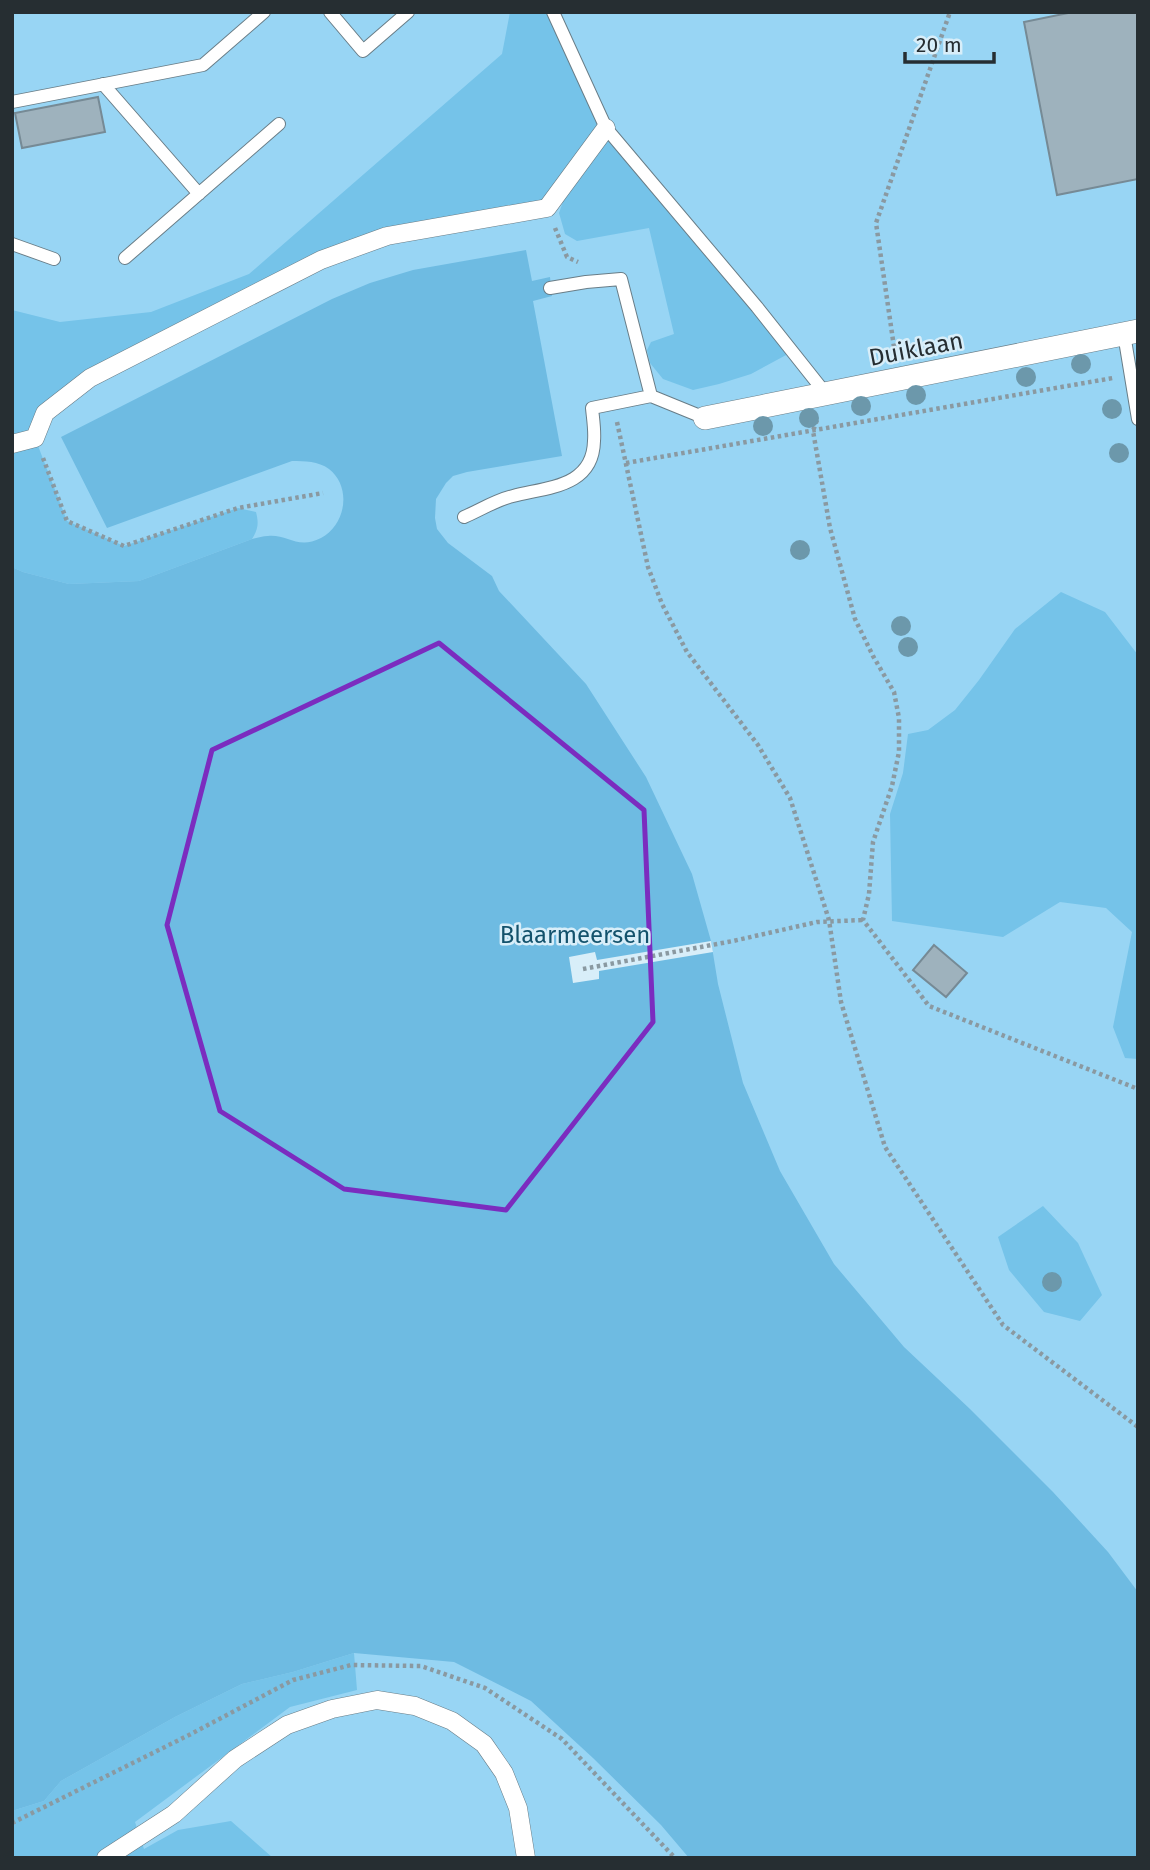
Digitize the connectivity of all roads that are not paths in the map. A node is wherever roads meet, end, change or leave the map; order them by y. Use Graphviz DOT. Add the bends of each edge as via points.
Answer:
graph roads {
  1 [pos="264,12"];
  2 [pos="330,12"];
  3 [pos="408,12"];
  4 [pos="553,12"];
  5 [pos="103,84"];
  6 [pos="12,102"];
  7 [pos="279,124"];
  8 [pos="606,128"];
  9 [pos="199,194"];
  10 [pos="12,244"];
  11 [pos="125,258"];
  12 [pos="54,259"];
  13 [pos="550,288"];
  14 [pos="1131,333"];
  15 [pos="826,394"];
  16 [pos="651,396"];
  17 [pos="705,418"];
  18 [pos="1138,419"];
  19 [pos="12,444"];
  20 [pos="464,517"];
  21 [pos="106,1858"];
  22 [pos="526,1858"];
  1 -- 5 [label="lane" via="203,65"];
  2 -- 3 [label="lane" via="363,51"];
  4 -- 8 [label="lane"];
  5 -- 6 [label="lane"];
  5 -- 9 [label="lane"];
  7 -- 9 [label="lane"];
  8 -- 15 [label="lane"];
  8 -- 19 [label="street" via="547,208 387,236 321,260 90,378 46,413 35,438"];
  9 -- 11 [label="lane"];
  10 -- 12 [label="lane"];
  13 -- 16 [label="lane" via="621,279"];
  14 -- 15 [label="street, Duiklaan"];
  14 -- 18 [label="lane" via="1130,375"];
  15 -- 17 [label="street, Duiklaan"];
  16 -- 17 [label="lane"];
  16 -- 20 [label="lane" via="592,408 595,442 579,476 509,497"];
  21 -- 22 [label="street" via="174,1814 235,1759 287,1725 377,1700 428,1711 452,1721 484,1744 505,1773 518,1808"];
}
